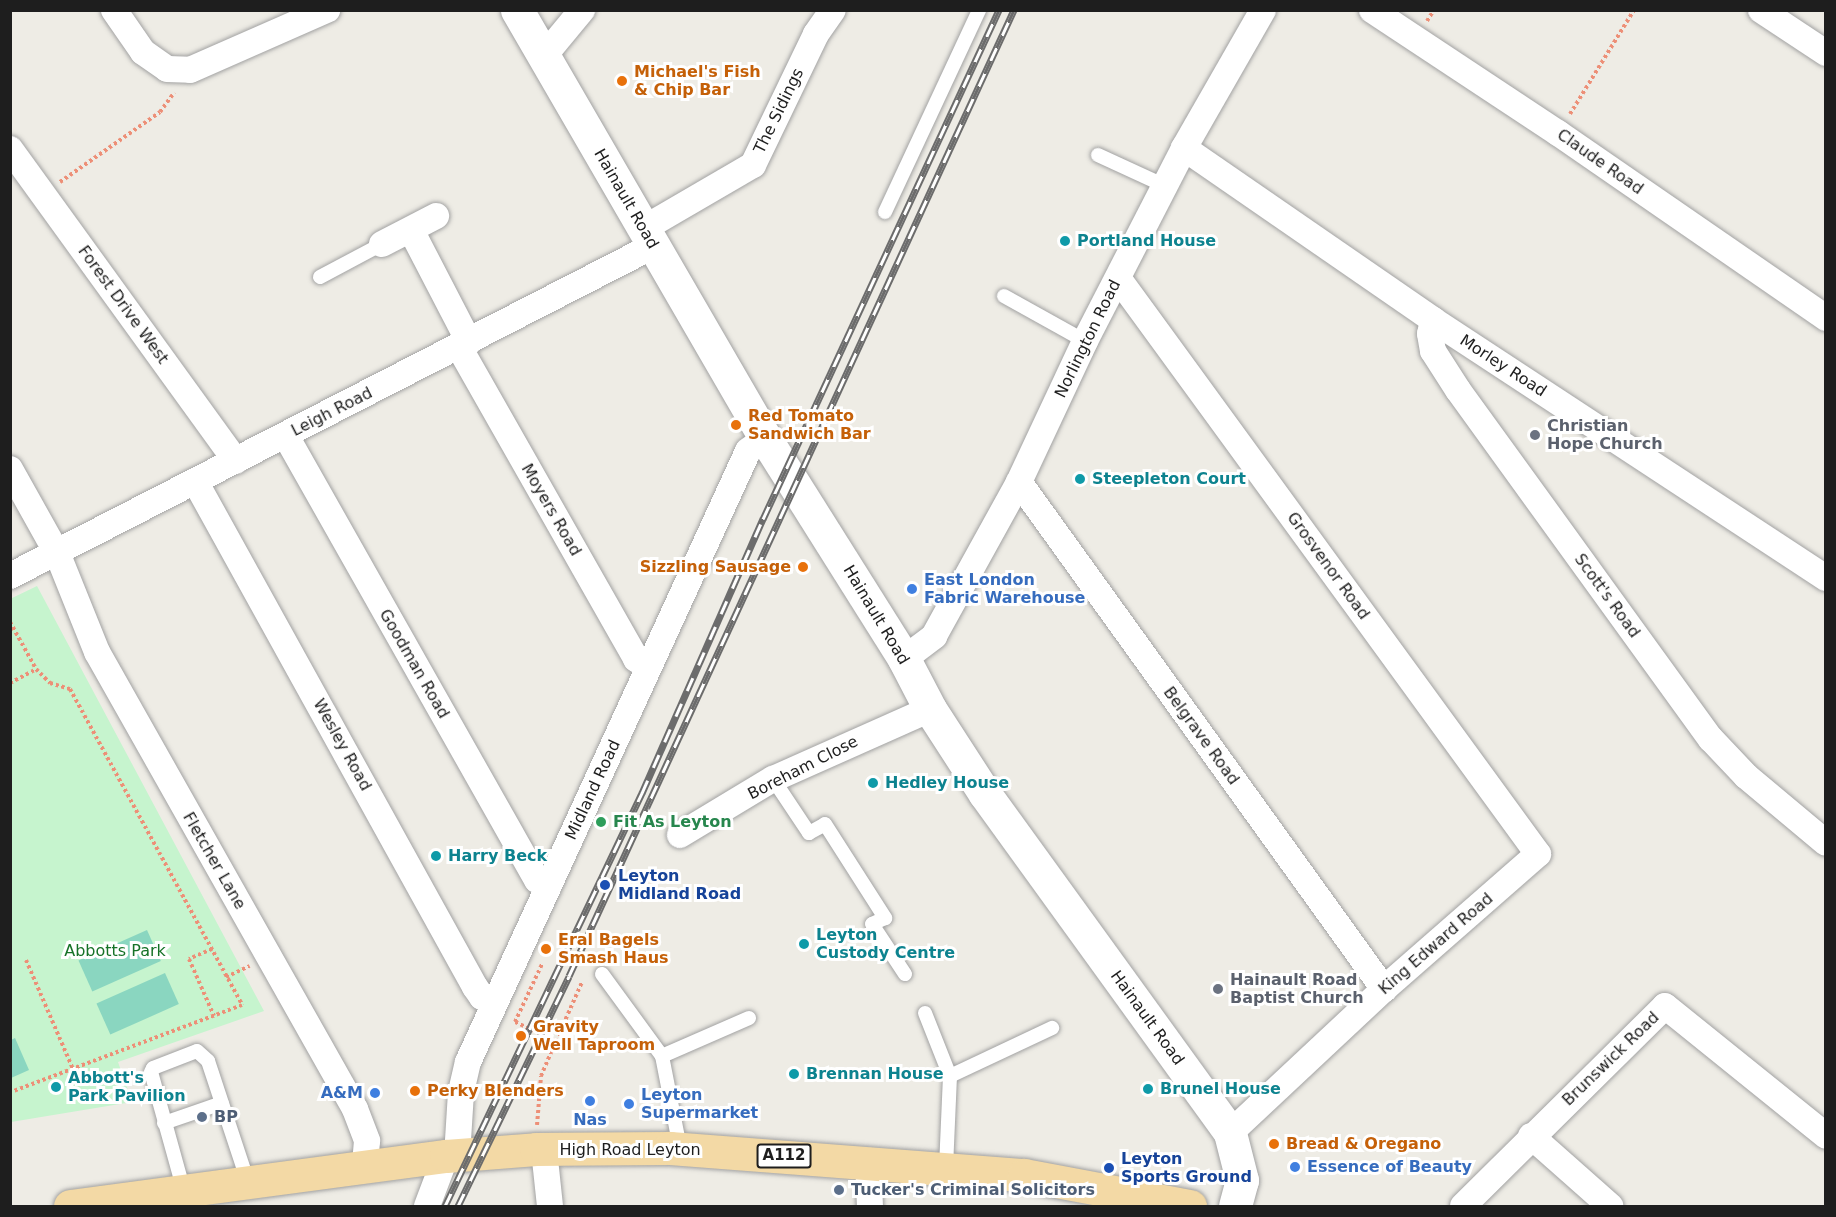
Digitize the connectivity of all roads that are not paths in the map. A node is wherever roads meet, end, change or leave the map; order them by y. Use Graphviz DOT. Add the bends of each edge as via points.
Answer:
graph roads {
  1 [pos="114,10"];
  2 [pos="327,10"];
  3 [pos="517,10"];
  4 [pos="582,10"];
  5 [pos="833,10"];
  6 [pos="979,10"];
  7 [pos="1263,10"];
  8 [pos="1372,10"];
  9 [pos="1761,10"];
  10 [pos="1826,53"];
  11 [pos="544,56"];
  12 [pos="1184,148"];
  13 [pos="10,149"];
  14 [pos="1098,155"];
  15 [pos="1165,186"];
  16 [pos="443,212"];
  17 [pos="885,212"];
  18 [pos="411,230"];
  19 [pos="648,237"];
  20 [pos="382,244"];
  21 [pos="320,277"];
  22 [pos="1118,278"];
  23 [pos="1004,296"];
  24 [pos="1826,318"];
  25 [pos="1433,320"];
  26 [pos="1086,341"];
  27 [pos="464,345"];
  28 [pos="286,436"];
  29 [pos="765,438"];
  30 [pos="236,461"];
  31 [pos="10,468"];
  32 [pos="195,480"];
  33 [pos="1019,482"];
  34 [pos="58,555"];
  35 [pos="10,576"];
  36 [pos="1826,578"];
  37 [pos="904,659"];
  38 [pos="649,667"];
  39 [pos="930,709"];
  40 [pos="773,779"];
  41 [pos="680,836"];
  42 [pos="1826,843"];
  43 [pos="1538,854"];
  44 [pos="549,886"];
  45 [pos="602,974"];
  46 [pos="905,974"];
  47 [pos="1384,989"];
  48 [pos="495,1003"];
  49 [pos="924,1013"];
  50 [pos="749,1018"];
  51 [pos="1052,1028"];
  52 [pos="662,1056"];
  53 [pos="950,1076"];
  54 [pos="222,1103"];
  55 [pos="164,1123"];
  56 [pos="1230,1133"];
  57 [pos="540,1136"];
  58 [pos="1531,1136"];
  59 [pos="1826,1136"];
  60 [pos="681,1149"];
  61 [pos="451,1156"];
  62 [pos="868,1161"];
  63 [pos="365,1166"];
  64 [pos="946,1167"];
  65 [pos="248,1182"];
  66 [pos="184,1191"];
  67 [pos="70,1206"];
  68 [pos="427,1206"];
  69 [pos="550,1206"];
  70 [pos="870,1206"];
  71 [pos="1190,1206"];
  72 [pos="1235,1206"];
  73 [pos="1463,1206"];
  74 [pos="1610,1206"];
  1 -- 2 [label="street" via="143,52 166,69 190,70"];
  3 -- 11 [label="street, Hainault Road"];
  4 -- 11 [label="street"];
  5 -- 19 [label="street, The Sidings" via="816,34 753,165"];
  6 -- 17 [label="lane"];
  7 -- 12 [label="street, Norlington Road"];
  8 -- 24 [label="street, Claude Road"];
  9 -- 10 [label="street"];
  11 -- 19 [label="street, Hainault Road"];
  12 -- 15 [label="street, Norlington Road"];
  12 -- 25 [label="street, Morley Road"];
  13 -- 30 [label="street, Forest Drive West"];
  14 -- 15 [label="lane"];
  15 -- 22 [label="street, Norlington Road"];
  16 -- 18 [label="street"];
  18 -- 20 [label="street"];
  18 -- 27 [label="street, Moyers Road"];
  19 -- 27 [label="street, Leigh Road"];
  19 -- 29 [label="street, Hainault Road"];
  20 -- 21 [label="lane"];
  22 -- 26 [label="street, Norlington Road"];
  22 -- 43 [label="street, Grosvenor Road"];
  23 -- 26 [label="lane"];
  25 -- 36 [label="street, Morley Road"];
  25 -- 42 [label="street, Scott's Road" via="1433,351 1458,390 1711,739 1746,776"];
  26 -- 33 [label="street, Norlington Road"];
  27 -- 28 [label="street, Leigh Road"];
  27 -- 38 [label="street, Moyers Road" via="636,659"];
  28 -- 30 [label="street, Leigh Road"];
  28 -- 44 [label="street, Goodman Road" via="537,880"];
  29 -- 37 [label="street, Hainault Road"];
  29 -- 38 [label="street, Midland Road" via="748,451"];
  30 -- 32 [label="street, Leigh Road"];
  31 -- 34 [label="street, Fletcher Lane"];
  32 -- 34 [label="street, Leigh Road"];
  32 -- 48 [label="street, Wesley Road" via="475,987 482,997"];
  33 -- 37 [label="street, Norlington Road" via="934,636"];
  33 -- 47 [label="street, Belgrave Road"];
  34 -- 35 [label="street, Leigh Road"];
  34 -- 63 [label="street, Fletcher Lane" via="97,652 355,1109 367,1141"];
  37 -- 39 [label="street, Hainault Road"];
  38 -- 44 [label="street, Midland Road"];
  39 -- 40 [label="street, Boreham Close"];
  39 -- 56 [label="street, Hainault Road" via="985,794"];
  40 -- 41 [label="street, Boreham Close"];
  40 -- 46 [label="lane" via="809,833 825,824 885,918 872,924"];
  43 -- 47 [label="street, King Edward Road"];
  44 -- 48 [label="street, Midland Road"];
  45 -- 52 [label="lane"];
  47 -- 56 [label="street, King Edward Road"];
  48 -- 61 [label="street, Midland Road" via="464,1076"];
  49 -- 53 [label="lane"];
  50 -- 52 [label="lane"];
  51 -- 53 [label="lane"];
  52 -- 60 [label="lane"];
  53 -- 64 [label="lane"];
  54 -- 55 [label="lane"];
  54 -- 55 [label="lane" via="208,1061 197,1051 153,1068"];
  54 -- 65 [label="lane"];
  55 -- 66 [label="lane"];
  56 -- 72 [label="street, Hainault Road" via="1242,1180"];
  57 -- 60 [label="main road, High Road Leyton / A112"];
  57 -- 61 [label="main road, High Road Leyton / A112"];
  57 -- 69 [label="street"];
  58 -- 59 [label="street, Brunswick Road" via="1665,1006"];
  58 -- 73 [label="street, Brunswick Road"];
  58 -- 74 [label="street"];
  60 -- 62 [label="main road, High Road Leyton / A112"];
  61 -- 63 [label="main road, High Road Leyton / A112"];
  61 -- 68 [label="street, Midland Road"];
  62 -- 64 [label="main road, High Road Leyton / A112"];
  62 -- 70 [label="street"];
  63 -- 65 [label="main road, High Road Leyton / A112"];
  64 -- 71 [label="main road, High Road Leyton / A112" via="1024,1175"];
  65 -- 66 [label="main road, High Road Leyton / A112"];
  66 -- 67 [label="main road, High Road Leyton / A112"];
}
